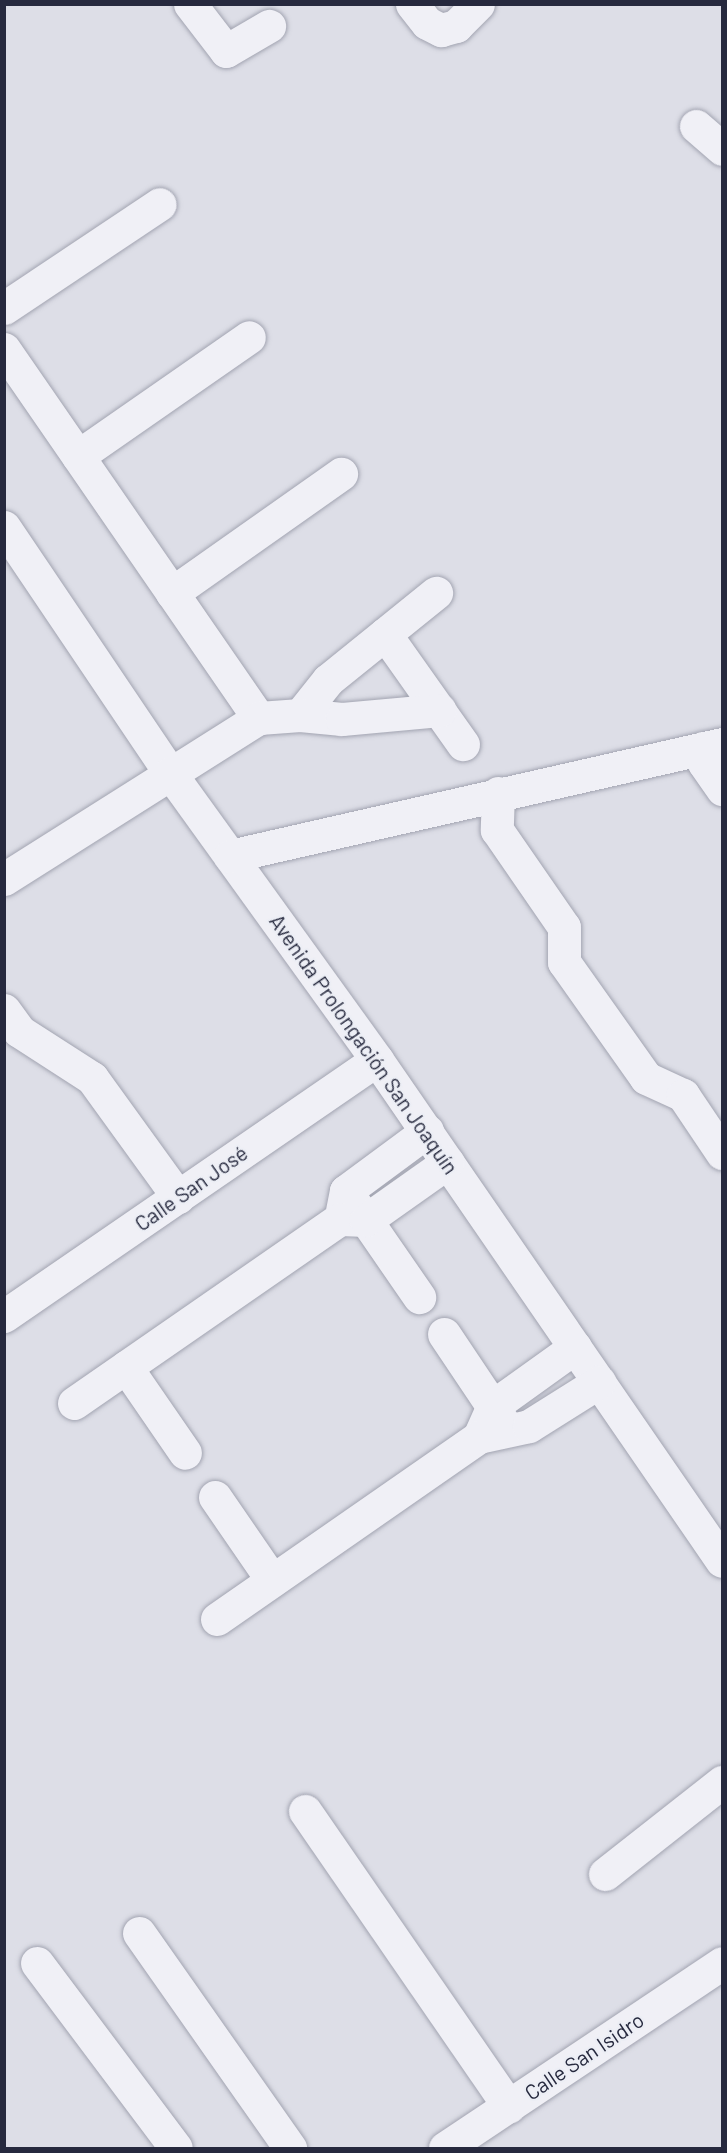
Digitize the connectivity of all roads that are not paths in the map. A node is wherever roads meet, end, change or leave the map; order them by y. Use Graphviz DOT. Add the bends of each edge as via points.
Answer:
graph roads {
  1 [pos="190,4"];
  2 [pos="412,4"];
  3 [pos="478,4"];
  4 [pos="269,26"];
  5 [pos="696,126"];
  6 [pos="723,148"];
  7 [pos="160,204"];
  8 [pos="4,308"];
  9 [pos="249,337"];
  10 [pos="4,349"];
  11 [pos="78,456"];
  12 [pos="341,474"];
  13 [pos="4,527"];
  14 [pos="172,593"];
  15 [pos="436,593"];
  16 [pos="385,634"];
  17 [pos="440,710"];
  18 [pos="300,715"];
  19 [pos="259,718"];
  20 [pos="463,744"];
  21 [pos="713,746"];
  22 [pos="170,773"];
  23 [pos="723,789"];
  24 [pos="498,793"];
  25 [pos="230,856"];
  26 [pos="4,879"];
  27 [pos="4,1010"];
  28 [pos="377,1060"];
  29 [pos="427,1131"];
  30 [pos="723,1153"];
  31 [pos="448,1162"];
  32 [pos="178,1197"];
  33 [pos="351,1210"];
  34 [pos="419,1297"];
  35 [pos="4,1316"];
  36 [pos="444,1334"];
  37 [pos="575,1347"];
  38 [pos="126,1367"];
  39 [pos="599,1382"];
  40 [pos="74,1403"];
  41 [pos="492,1406"];
  42 [pos="511,1433"];
  43 [pos="479,1437"];
  44 [pos="185,1453"];
  45 [pos="215,1497"];
  46 [pos="723,1561"];
  47 [pos="272,1580"];
  48 [pos="217,1619"];
  49 [pos="723,1782"];
  50 [pos="305,1811"];
  51 [pos="605,1874"];
  52 [pos="139,1933"];
  53 [pos="37,1962"];
  54 [pos="723,1963"];
  55 [pos="509,2107"];
  56 [pos="176,2148"];
  57 [pos="290,2148"];
  58 [pos="445,2148"];
  1 -- 4 [label="street" via="226,51"];
  2 -- 3 [label="street" via="427,23 441,30 456,26"];
  5 -- 6 [label="street"];
  7 -- 8 [label="street"];
  9 -- 11 [label="street"];
  10 -- 11 [label="street"];
  11 -- 14 [label="street"];
  12 -- 14 [label="street"];
  13 -- 22 [label="street, Avenida Prolongación San Joaquín"];
  14 -- 19 [label="street"];
  15 -- 16 [label="street"];
  16 -- 17 [label="street"];
  16 -- 18 [label="street" via="328,680"];
  17 -- 18 [label="street" via="342,719"];
  17 -- 20 [label="street"];
  18 -- 19 [label="street"];
  19 -- 22 [label="street"];
  21 -- 23 [label="street" via="704,763"];
  21 -- 24 [label="street"];
  22 -- 25 [label="street, Avenida Prolongación San Joaquín"];
  22 -- 26 [label="street"];
  24 -- 25 [label="street"];
  24 -- 30 [label="street" via="497,831 564,927 564,963 646,1078 683,1095"];
  25 -- 28 [label="street, Avenida Prolongación San Joaquín"];
  27 -- 32 [label="street" via="20,1031 92,1077"];
  28 -- 29 [label="street, Avenida Prolongación San Joaquín"];
  28 -- 32 [label="street, Calle San José"];
  29 -- 31 [label="street, Avenida Prolongación San Joaquín"];
  29 -- 33 [label="street"];
  31 -- 33 [label="street"];
  31 -- 37 [label="street, Avenida Prolongación San Joaquín"];
  32 -- 35 [label="street, Calle San José"];
  33 -- 34 [label="street"];
  33 -- 38 [label="street"];
  36 -- 41 [label="street"];
  37 -- 39 [label="street, Avenida Prolongación San Joaquín"];
  37 -- 41 [label="street"];
  38 -- 40 [label="street"];
  38 -- 44 [label="street"];
  39 -- 42 [label="street"];
  39 -- 46 [label="street, Avenida Prolongación San Joaquín"];
  41 -- 42 [label="street"];
  41 -- 43 [label="street"];
  42 -- 43 [label="street"];
  43 -- 47 [label="street"];
  45 -- 47 [label="street"];
  47 -- 48 [label="street"];
  49 -- 51 [label="street"];
  50 -- 55 [label="street"];
  52 -- 57 [label="street"];
  53 -- 56 [label="street"];
  54 -- 55 [label="street, Calle San Isidro"];
  55 -- 58 [label="street, Calle San Isidro"];
}
